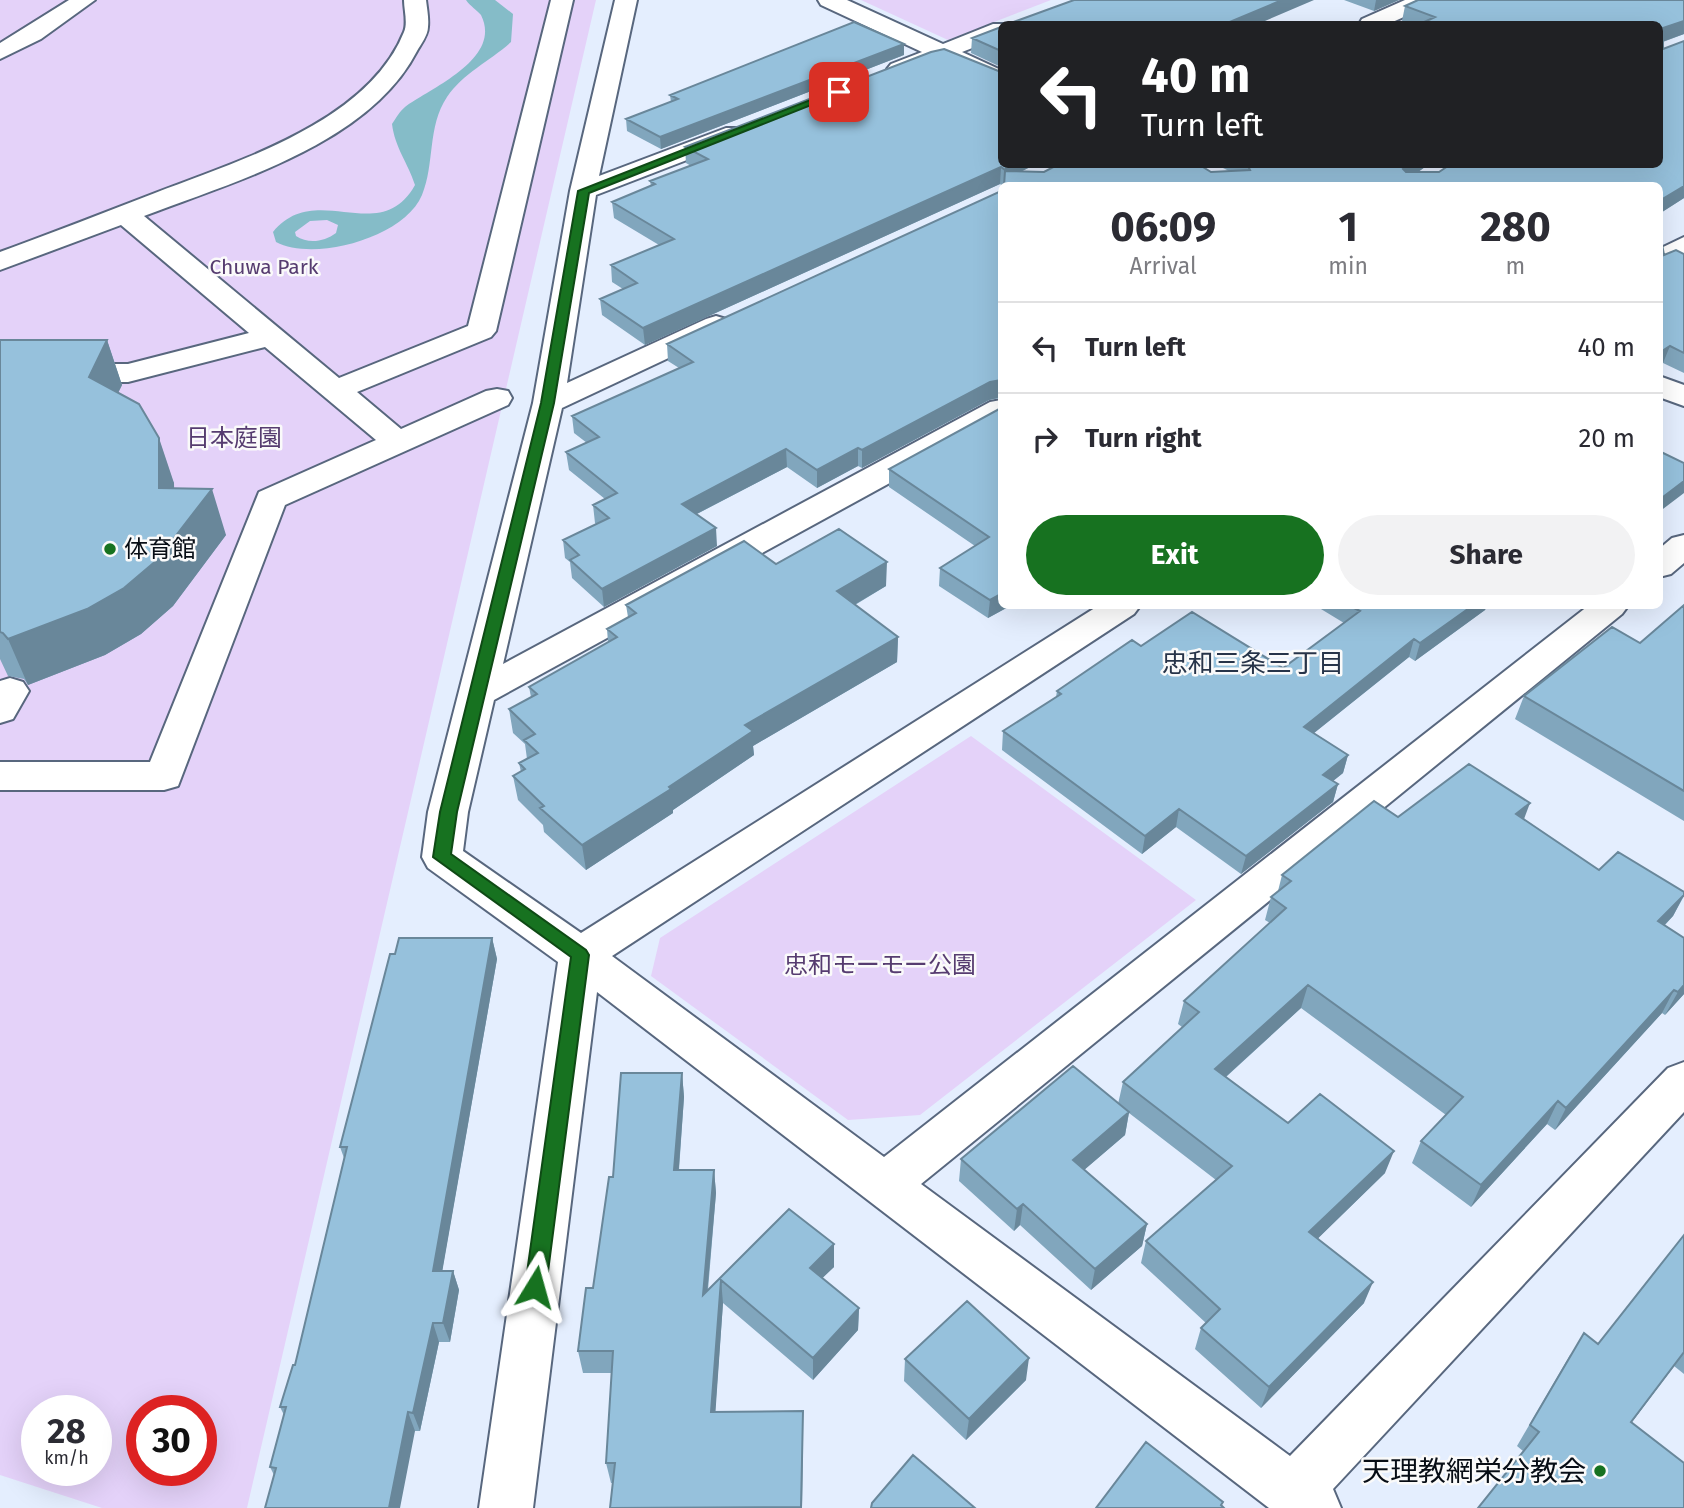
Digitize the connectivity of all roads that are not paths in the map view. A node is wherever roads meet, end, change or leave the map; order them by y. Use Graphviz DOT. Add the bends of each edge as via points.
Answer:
graph roads {
  1 [pos="84,0"];
  2 [pos="415,0"];
  3 [pos="562,0"];
  4 [pos="626,0"];
  5 [pos="829,0"];
  6 [pos="1423,0"];
  7 [pos="1377,21"];
  8 [pos="998,30"];
  9 [pos="0,52"];
  10 [pos="942,52"];
  11 [pos="878,77"];
  12 [pos="998,78"];
  13 [pos="763,122"];
  14 [pos="583,191"];
  15 [pos="125,214"];
  16 [pos="57,240"];
  17 [pos="0,244"];
  18 [pos="1684,246"];
  19 [pos="1663,259"];
  20 [pos="0,262"];
  21 [pos="736,316"];
  22 [pos="271,336"];
  23 [pos="0,373"];
  24 [pos="1663,387"];
  25 [pos="336,390"];
  26 [pos="1684,397"];
  27 [pos="497,398"];
  28 [pos="548,403"];
  29 [pos="998,411"];
  30 [pos="397,442"];
  31 [pos="1684,546"];
  32 [pos="1663,563"];
  33 [pos="1117,609"];
  34 [pos="1606,609"];
  35 [pos="476,694"];
  36 [pos="0,776"];
  37 [pos="580,955"];
  38 [pos="1684,1081"];
  39 [pos="884,1185"];
  40 [pos="1304,1500"];
  41 [pos="506,1508"];
  1 -- 9 [label="street"];
  2 -- 15 [label="street" via="417,29 400,61 371,95 323,131 242,169"];
  3 -- 25 [label="street" via="481,331"];
  4 -- 14 [label="street"];
  5 -- 10 [label="street"];
  6 -- 7 [label="street"];
  8 -- 10 [label="street"];
  10 -- 11 [label="street"];
  10 -- 12 [label="street"];
  13 -- 14 [label="street"];
  14 -- 28 [label="street"];
  15 -- 16 [label="street"];
  15 -- 22 [label="street"];
  16 -- 17 [label="street" via="40,228"];
  16 -- 20 [label="street"];
  18 -- 19 [label="street"];
  21 -- 28 [label="street"];
  22 -- 23 [label="street" via="128,373"];
  22 -- 25 [label="street"];
  24 -- 26 [label="street"];
  25 -- 30 [label="street"];
  27 -- 30 [label="street"];
  28 -- 35 [label="street"];
  29 -- 35 [label="street"];
  30 -- 36 [label="street" via="271,499 164,776"];
  31 -- 32 [label="street"];
  33 -- 37 [label="street"];
  34 -- 39 [label="street"];
  35 -- 37 [label="street" via="442,857"];
  37 -- 39 [label="street"];
  37 -- 41 [label="street"];
  38 -- 40 [label="street"];
  39 -- 40 [label="street"];
}
